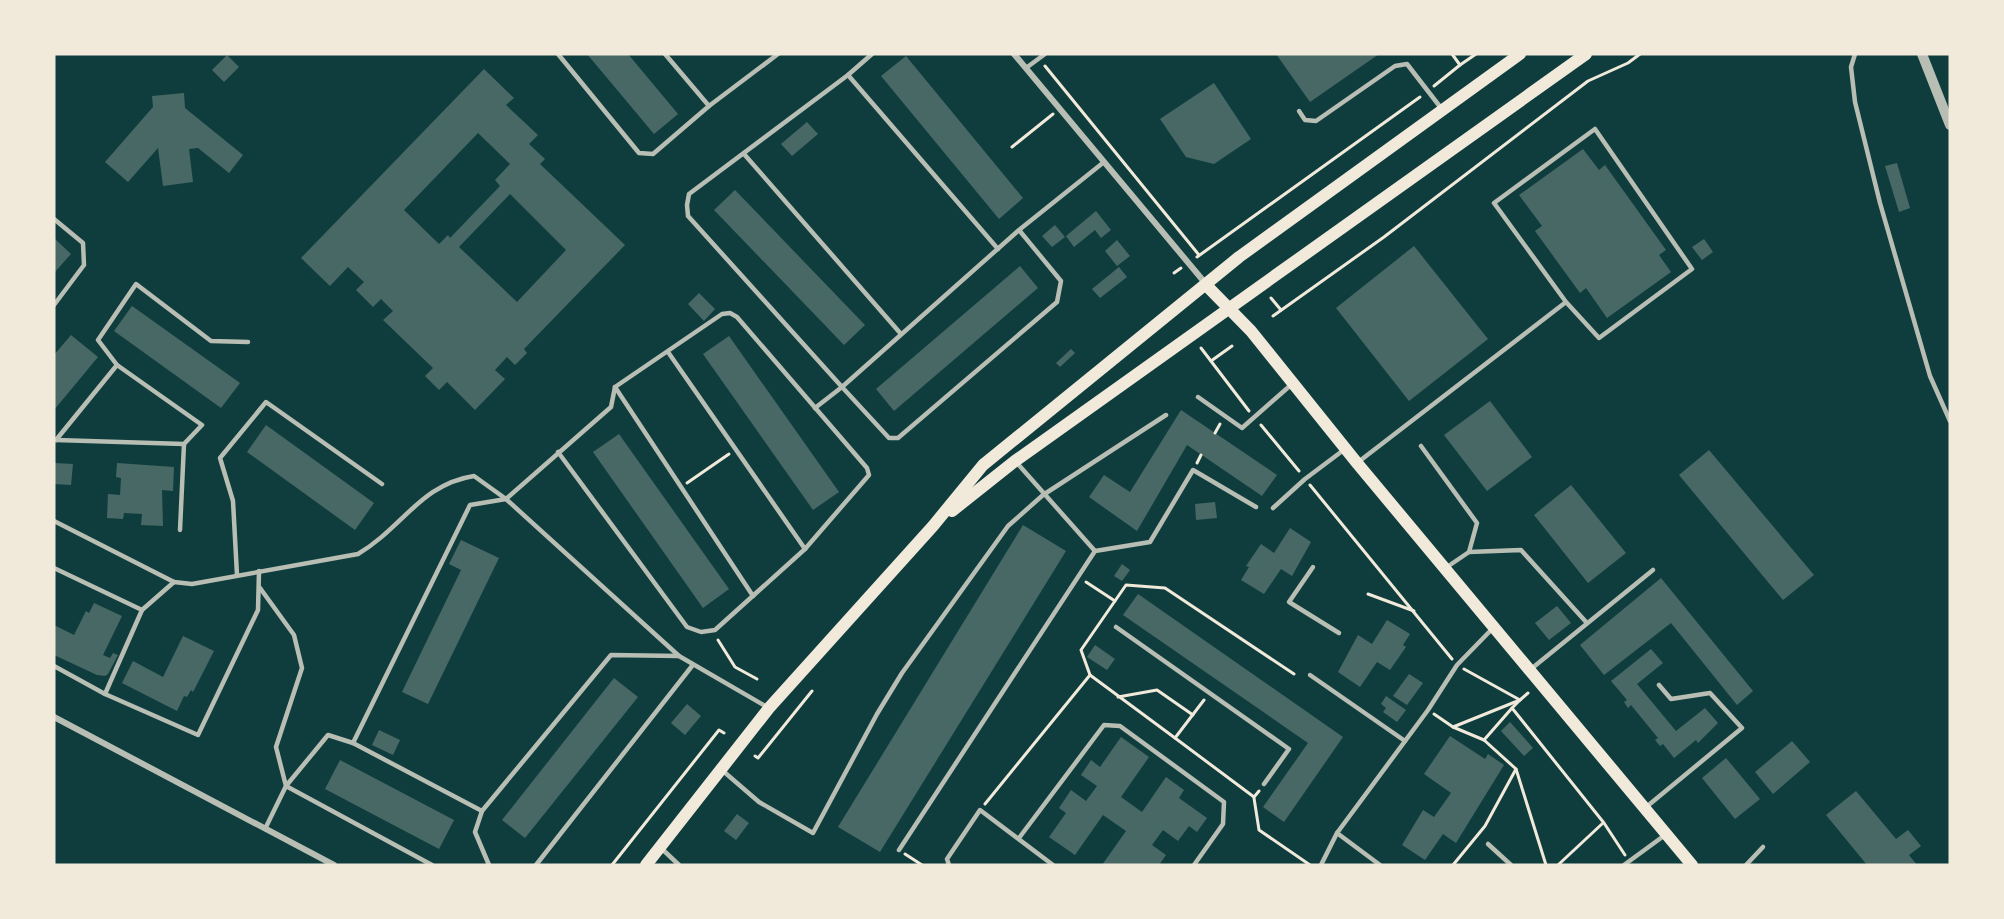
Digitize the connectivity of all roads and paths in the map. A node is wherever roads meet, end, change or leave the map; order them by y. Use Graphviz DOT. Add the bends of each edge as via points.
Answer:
graph roads {
  1 [pos="558,54"];
  2 [pos="666,54"];
  3 [pos="778,54"];
  4 [pos="872,54"];
  5 [pos="1014,54"];
  6 [pos="1045,54"];
  7 [pos="1452,54"];
  8 [pos="1476,54"];
  9 [pos="1520,54"];
  10 [pos="1586,54"];
  11 [pos="1640,54"];
  12 [pos="1855,54"];
  13 [pos="1922,54"];
  14 [pos="1038,58"];
  15 [pos="1460,66"];
  16 [pos="1026,68"];
  17 [pos="848,75"];
  18 [pos="1427,91"];
  19 [pos="709,106"];
  20 [pos="1060,109"];
  21 [pos="1443,110"];
  22 [pos="1299,111"];
  23 [pos="1950,125"];
  24 [pos="1012,147"];
  25 [pos="744,154"];
  26 [pos="1104,162"];
  27 [pos="54,219"];
  28 [pos="1019,230"];
  29 [pos="1224,237"];
  30 [pos="1228,242"];
  31 [pos="998,249"];
  32 [pos="1206,285"];
  33 [pos="1271,298"];
  34 [pos="1566,302"];
  35 [pos="54,305"];
  36 [pos="1232,309"];
  37 [pos="1281,310"];
  38 [pos="1273,316"];
  39 [pos="901,334"];
  40 [pos="248,342"];
  41 [pos="1232,346"];
  42 [pos="1201,348"];
  43 [pos="668,352"];
  44 [pos="1211,361"];
  45 [pos="117,365"];
  46 [pos="1294,383"];
  47 [pos="615,387"];
  48 [pos="842,387"];
  49 [pos="1198,396"];
  50 [pos="815,408"];
  51 [pos="1166,415"];
  52 [pos="1254,417"];
  53 [pos="1950,421"];
  54 [pos="55,441"];
  55 [pos="184,444"];
  56 [pos="1421,446"];
  57 [pos="736,449"];
  58 [pos="1346,449"];
  59 [pos="558,452"];
  60 [pos="1015,461"];
  61 [pos="1357,462"];
  62 [pos="1305,479"];
  63 [pos="382,484"];
  64 [pos="681,487"];
  65 [pos="1043,495"];
  66 [pos="506,499"];
  67 [pos="1256,507"];
  68 [pos="1273,508"];
  69 [pos="54,521"];
  70 [pos="933,526"];
  71 [pos="180,530"];
  72 [pos="805,549"];
  73 [pos="1095,551"];
  74 [pos="1469,552"];
  75 [pos="1313,567"];
  76 [pos="54,568"];
  77 [pos="1447,568"];
  78 [pos="1653,570"];
  79 [pos="260,572"];
  80 [pos="237,575"];
  81 [pos="1077,575"];
  82 [pos="174,582"];
  83 [pos="260,588"];
  84 [pos="1368,594"];
  85 [pos="753,596"];
  86 [pos="1115,601"];
  87 [pos="142,610"];
  88 [pos="1416,611"];
  89 [pos="1587,623"];
  90 [pos="1495,626"];
  91 [pos="1116,627"];
  92 [pos="1339,633"];
  93 [pos="716,638"];
  94 [pos="679,656"];
  95 [pos="1457,665"];
  96 [pos="54,666"];
  97 [pos="692,666"];
  98 [pos="1531,669"];
  99 [pos="1294,674"];
  100 [pos="1090,675"];
  101 [pos="1310,675"];
  102 [pos="757,679"];
  103 [pos="1659,685"];
  104 [pos="812,691"];
  105 [pos="1528,693"];
  106 [pos="105,694"];
  107 [pos="1118,697"];
  108 [pos="1520,700"];
  109 [pos="769,708"];
  110 [pos="1512,708"];
  111 [pos="1428,710"];
  112 [pos="1193,715"];
  113 [pos="54,717"];
  114 [pos="1452,727"];
  115 [pos="724,734"];
  116 [pos="1175,738"];
  117 [pos="1484,740"];
  118 [pos="1405,741"];
  119 [pos="353,743"];
  120 [pos="755,756"];
  121 [pos="721,769"];
  122 [pos="1516,770"];
  123 [pos="1264,784"];
  124 [pos="286,786"];
  125 [pos="1254,797"];
  126 [pos="1645,808"];
  127 [pos="482,811"];
  128 [pos="1604,823"];
  129 [pos="265,829"];
  130 [pos="1337,833"];
  131 [pos="1667,834"];
  132 [pos="1019,838"];
  133 [pos="1488,844"];
  134 [pos="660,846"];
  135 [pos="1763,847"];
  136 [pos="899,850"];
  137 [pos="1627,864"];
  138 [pos="334,865"];
  139 [pos="432,865"];
  140 [pos="489,865"];
  141 [pos="536,865"];
  142 [pos="612,865"];
  143 [pos="646,865"];
  144 [pos="679,865"];
  145 [pos="922,865"];
  146 [pos="948,865"];
  147 [pos="1053,865"];
  148 [pos="1194,865"];
  149 [pos="1310,865"];
  150 [pos="1321,865"];
  151 [pos="1380,865"];
  152 [pos="1453,865"];
  153 [pos="1511,865"];
  154 [pos="1546,865"];
  155 [pos="1558,865"];
  156 [pos="1692,865"];
  157 [pos="1746,865"];
  1 -- 19 [label="lane" via="639,153 653,154"];
  2 -- 19 [label="lane"];
  3 -- 19 [label="lane"];
  4 -- 17 [label="lane"];
  5 -- 16 [label="street"];
  6 -- 14 [label="lane"];
  7 -- 15 [label="path"];
  8 -- 15 [label="path"];
  9 -- 21 [label="main road"];
  10 -- 36 [label="main road"];
  11 -- 37 [label="path" via="1588,81 1384,237"];
  12 -- 53 [label="lane" via="1851,67 1855,102 1880,203 1930,375"];
  13 -- 23 [label="street"];
  14 -- 16 [label="lane"];
  14 -- 29 [label="path" via="1198,256"];
  15 -- 18 [label="path"];
  16 -- 20 [label="street"];
  17 -- 25 [label="lane"];
  17 -- 31 [label="lane"];
  18 -- 21 [label="lane"];
  18 -- 22 [label="lane" via="1407,64 1395,66 1316,121 1305,120"];
  18 -- 29 [label="path"];
  20 -- 24 [label="path"];
  20 -- 26 [label="street"];
  21 -- 32 [label="main road"];
  25 -- 39 [label="lane"];
  25 -- 48 [label="lane" via="689,194 688,216"];
  26 -- 28 [label="lane"];
  26 -- 32 [label="street"];
  27 -- 35 [label="lane" via="83,243 84,265"];
  28 -- 31 [label="lane"];
  28 -- 48 [label="lane" via="1061,281 1058,302 898,438 888,438"];
  29 -- 30 [label="path"];
  31 -- 39 [label="lane"];
  32 -- 36 [label="main road"];
  32 -- 70 [label="main road" via="983,465"];
  33 -- 37 [label="path"];
  34 -- 34 [label="lane" via="1494,203 1594,129 1692,269 1599,338"];
  34 -- 61 [label="lane"];
  36 -- 46 [label="main road"];
  36 -- 60 [label="main road"];
  37 -- 38 [label="path"];
  39 -- 48 [label="lane"];
  40 -- 45 [label="lane" via="211,341 136,285 98,340"];
  41 -- 44 [label="path"];
  42 -- 44 [label="path"];
  43 -- 47 [label="lane"];
  43 -- 50 [label="lane" via="722,314 730,313"];
  43 -- 57 [label="lane"];
  44 -- 52 [label="path"];
  45 -- 54 [label="lane"];
  45 -- 55 [label="lane" via="202,425"];
  46 -- 52 [label="lane"];
  46 -- 58 [label="main road"];
  47 -- 59 [label="lane" via="611,407"];
  47 -- 64 [label="lane"];
  48 -- 50 [label="lane"];
  49 -- 52 [label="lane" via="1242,428"];
  50 -- 72 [label="lane" via="869,475"];
  51 -- 65 [label="lane"];
  52 -- 62 [label="path"];
  54 -- 55 [label="lane"];
  55 -- 71 [label="lane"];
  56 -- 74 [label="lane" via="1477,522"];
  57 -- 64 [label="path"];
  57 -- 72 [label="lane"];
  58 -- 61 [label="main road"];
  58 -- 62 [label="lane"];
  59 -- 66 [label="lane"];
  59 -- 85 [label="lane" via="687,627 701,632 715,630"];
  60 -- 65 [label="lane"];
  60 -- 70 [label="main road"];
  61 -- 77 [label="main road"];
  62 -- 68 [label="lane"];
  62 -- 88 [label="path"];
  63 -- 80 [label="lane" via="266,402 220,458 233,501"];
  64 -- 85 [label="lane"];
  65 -- 73 [label="lane"];
  65 -- 121 [label="lane" via="1008,526 902,673 813,833 759,802"];
  66 -- 79 [label="lane" via="474,476 458,479 440,486 379,542 358,554"];
  66 -- 94 [label="lane"];
  66 -- 119 [label="lane" via="470,505"];
  67 -- 73 [label="lane" via="1193,470 1150,542"];
  69 -- 82 [label="lane"];
  70 -- 109 [label="main road"];
  72 -- 85 [label="lane"];
  73 -- 81 [label="lane"];
  74 -- 77 [label="lane"];
  74 -- 89 [label="lane" via="1521,550"];
  75 -- 92 [label="lane" via="1289,602"];
  76 -- 87 [label="lane"];
  77 -- 90 [label="main road"];
  78 -- 89 [label="lane"];
  79 -- 80 [label="lane"];
  79 -- 83 [label="lane"];
  80 -- 82 [label="lane" via="192,584"];
  81 -- 86 [label="path"];
  81 -- 136 [label="lane"];
  82 -- 87 [label="lane"];
  83 -- 106 [label="lane" via="258,610 198,735"];
  83 -- 124 [label="lane" via="294,635 302,668 276,747"];
  84 -- 88 [label="path"];
  86 -- 99 [label="path" via="1126,585 1165,588"];
  86 -- 100 [label="path" via="1081,650"];
  87 -- 106 [label="lane"];
  88 -- 95 [label="path"];
  89 -- 98 [label="lane"];
  90 -- 95 [label="lane"];
  90 -- 98 [label="main road"];
  91 -- 123 [label="lane" via="1289,749"];
  93 -- 102 [label="path" via="735,667"];
  94 -- 97 [label="lane"];
  94 -- 127 [label="lane" via="610,655"];
  95 -- 108 [label="path"];
  95 -- 111 [label="lane"];
  96 -- 106 [label="lane"];
  97 -- 109 [label="lane"];
  97 -- 141 [label="lane"];
  98 -- 126 [label="main road"];
  101 -- 118 [label="lane"];
  103 -- 126 [label="lane" via="1671,699 1710,693 1742,728"];
  104 -- 120 [label="path" via="758,758"];
  105 -- 108 [label="path"];
  107 -- 112 [label="path" via="1157,690"];
  108 -- 110 [label="path"];
  108 -- 114 [label="path"];
  109 -- 121 [label="main road"];
  110 -- 117 [label="path"];
  110 -- 128 [label="path"];
  111 -- 114 [label="path"];
  111 -- 118 [label="lane"];
  113 -- 129 [label="street"];
  114 -- 117 [label="path"];
  115 -- 142 [label="path" via="719,730"];
  116 -- 125 [label="path"];
  117 -- 122 [label="path"];
  118 -- 130 [label="lane"];
  119 -- 124 [label="lane" via="328,735"];
  119 -- 127 [label="lane"];
  121 -- 134 [label="main road"];
  122 -- 152 [label="path" via="1485,826"];
  122 -- 154 [label="path"];
  123 -- 125 [label="path"];
  124 -- 129 [label="lane"];
  124 -- 139 [label="lane"];
  125 -- 149 [label="path" via="1259,830"];
  126 -- 131 [label="main road"];
  127 -- 140 [label="lane" via="475,832"];
  128 -- 137 [label="path"];
  128 -- 155 [label="path"];
  129 -- 138 [label="street"];
  130 -- 150 [label="lane"];
  130 -- 151 [label="lane"];
  131 -- 137 [label="lane"];
  131 -- 156 [label="main road"];
  132 -- 146 [label="lane" via="980,810 947,859"];
  132 -- 147 [label="lane"];
  132 -- 148 [label="lane" via="1104,725 1120,726 1224,802 1223,824"];
  133 -- 153 [label="lane"];
  134 -- 143 [label="main road"];
  134 -- 144 [label="lane"];
  135 -- 157 [label="lane"];
  136 -- 145 [label="path"];
}
